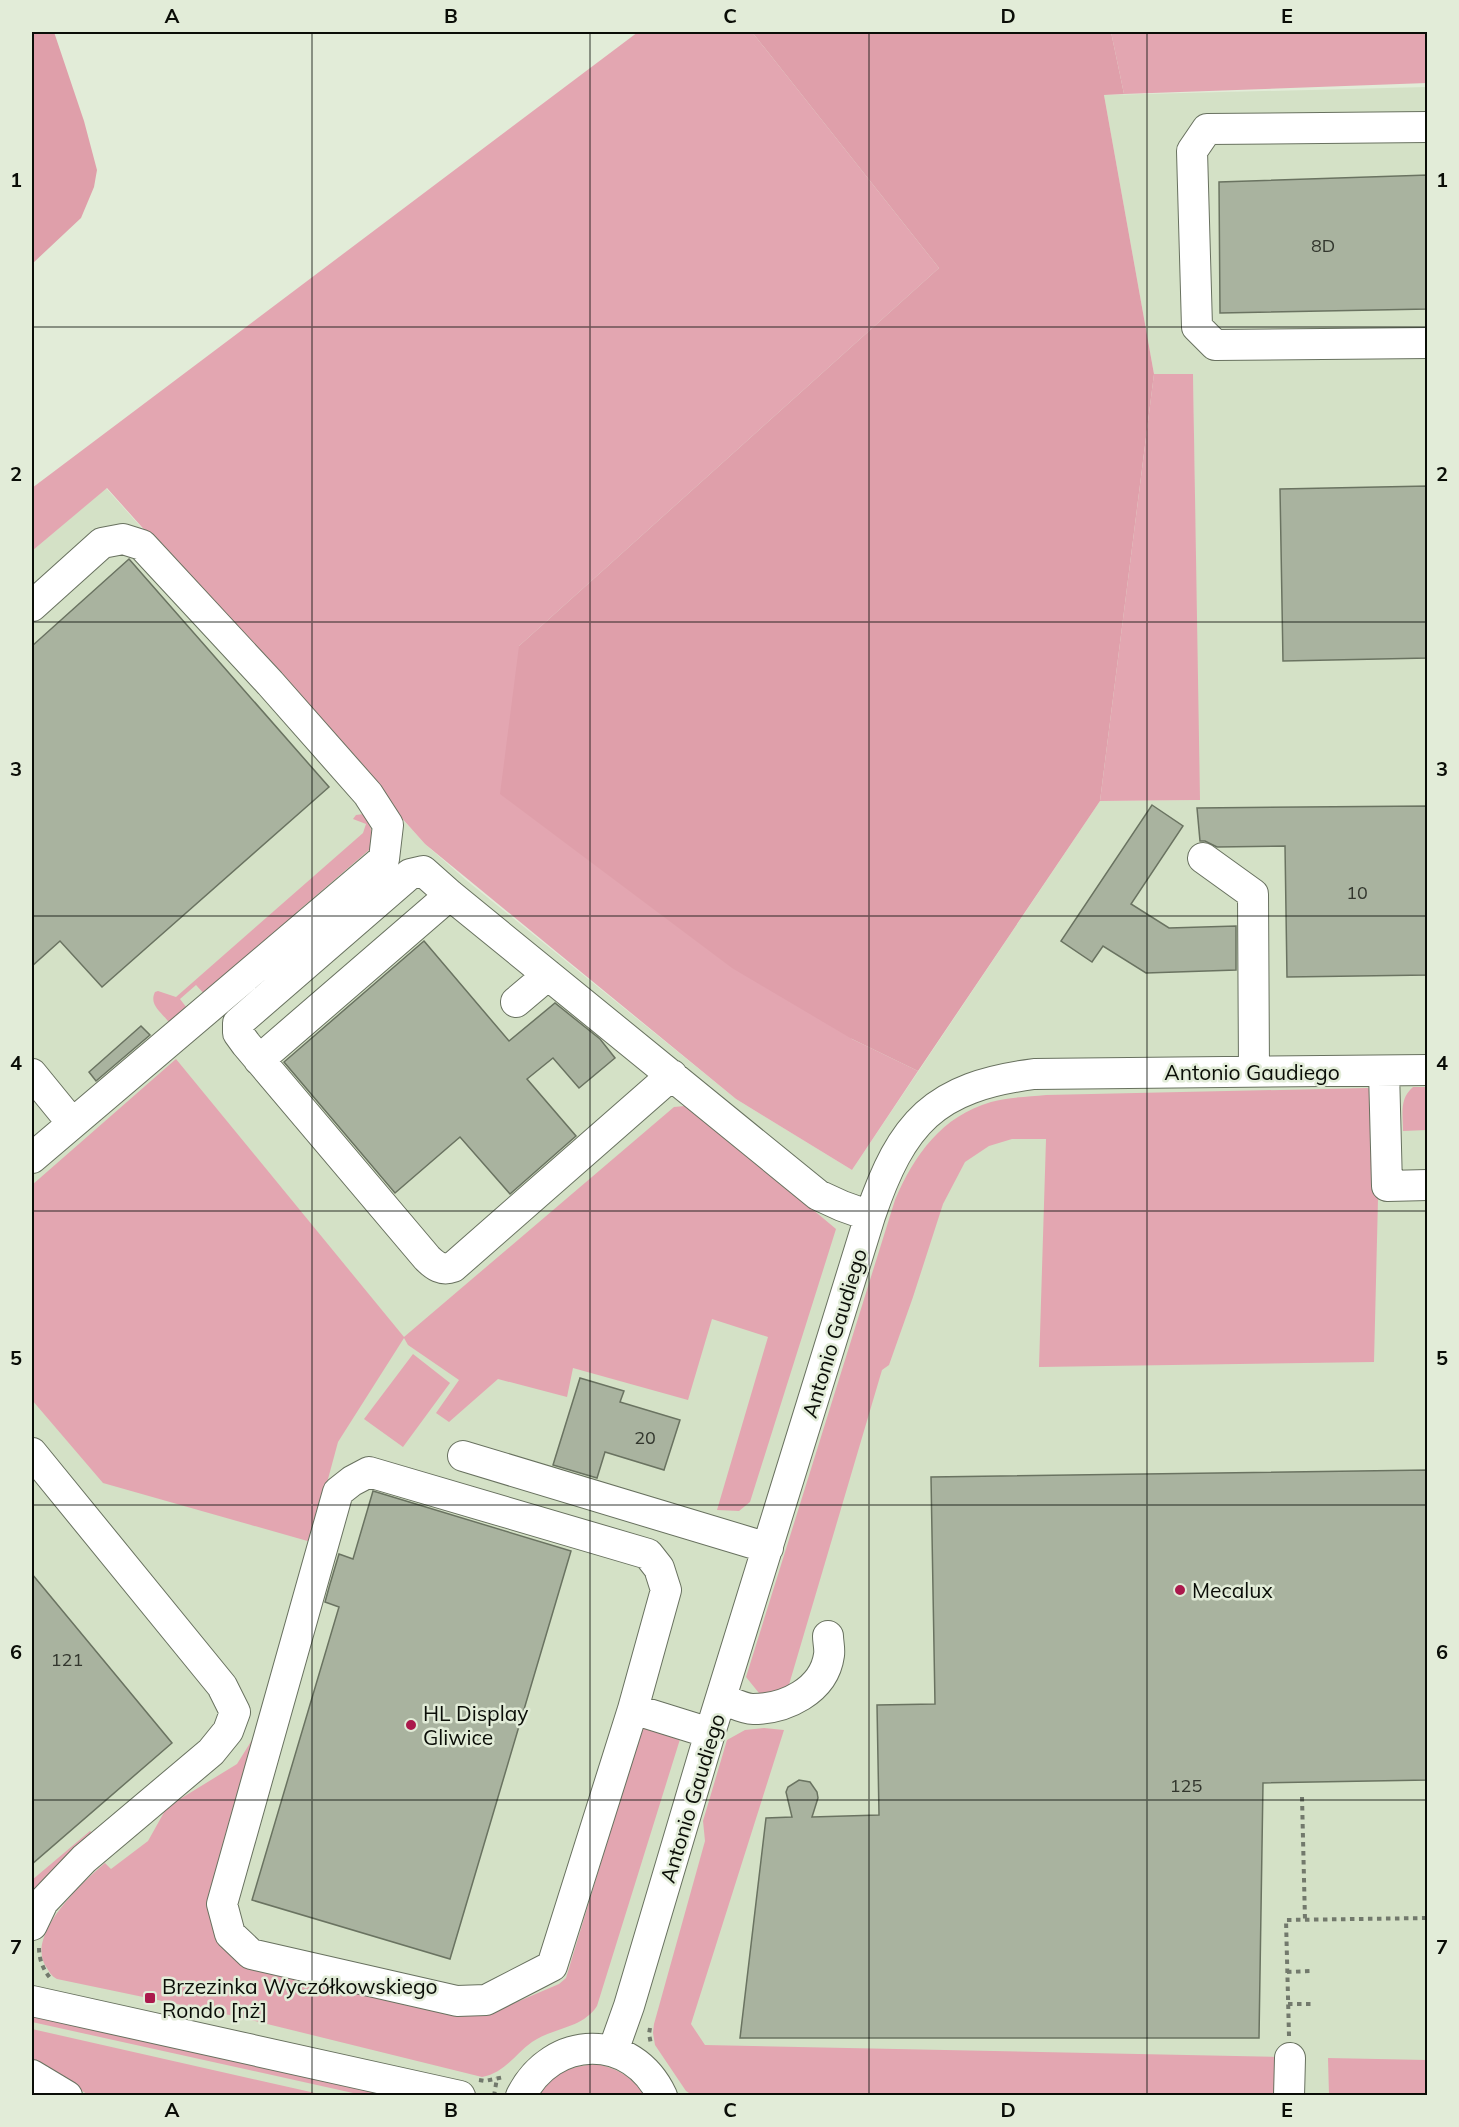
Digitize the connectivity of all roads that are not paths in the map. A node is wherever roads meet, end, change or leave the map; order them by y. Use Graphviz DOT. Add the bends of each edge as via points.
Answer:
graph roads {
  1 [pos="1428,127"];
  2 [pos="1428,343"];
  3 [pos="32,606"];
  4 [pos="1203,858"];
  5 [pos="450,896"];
  6 [pos="548,975"];
  7 [pos="516,1002"];
  8 [pos="259,1060"];
  9 [pos="1428,1070"];
  10 [pos="1254,1071"];
  11 [pos="1384,1071"];
  12 [pos="32,1074"];
  13 [pos="672,1075"];
  14 [pos="72,1123"];
  15 [pos="32,1158"];
  16 [pos="1428,1185"];
  17 [pos="870,1216"];
  18 [pos="32,1453"];
  19 [pos="463,1456"];
  20 [pos="768,1548"];
  21 [pos="828,1636"];
  22 [pos="722,1699"];
  23 [pos="633,1708"];
  24 [pos="710,1733"];
  25 [pos="37,1932"];
  26 [pos="32,2001"];
  27 [pos="613,2051"];
  28 [pos="1290,2058"];
  29 [pos="32,2075"];
  30 [pos="469,2088"];
  31 [pos="67,2096"];
  32 [pos="521,2096"];
  33 [pos="662,2096"];
  34 [pos="1289,2096"];
  1 -- 2 [label="street" via="1207,129 1192,151 1197,327 1215,345"];
  3 -- 14 [label="street" via="102,543 123,539 141,545 368,794 388,825 384,859"];
  4 -- 10 [label="street" via="1253,894"];
  5 -- 6 [label="street"];
  5 -- 8 [label="street" via="427,924"];
  5 -- 8 [label="street" via="423,871 410,874 238,1023 238,1033"];
  6 -- 7 [label="street"];
  6 -- 13 [label="street"];
  8 -- 13 [label="street" via="427,1258 447,1269"];
  9 -- 11 [label="street, Antonio Gaudiego"];
  10 -- 11 [label="street, Antonio Gaudiego"];
  10 -- 17 [label="street, Antonio Gaudiego" via="1034,1074 971,1087 932,1110 913,1128 882,1179"];
  11 -- 16 [label="street" via="1387,1186"];
  12 -- 14 [label="street"];
  13 -- 17 [label="street" via="818,1195"];
  14 -- 15 [label="street"];
  17 -- 20 [label="street, Antonio Gaudiego"];
  18 -- 25 [label="street" via="222,1686 235,1712 228,1731 211,1752 84,1859 43,1902"];
  19 -- 20 [label="street"];
  20 -- 22 [label="street, Antonio Gaudiego"];
  21 -- 22 [label="street" via="829,1655 809,1691 783,1705 750,1710"];
  22 -- 24 [label="street, Antonio Gaudiego"];
  23 -- 23 [label="street" via="552,1966 486,2000 457,2001 251,1954 230,1934 222,1904 338,1492 352,1480 369,1472 648,1554 659,1568 666,1590"];
  23 -- 24 [label="street"];
  24 -- 27 [label="street, Antonio Gaudiego"];
  26 -- 30 [label="street"];
  27 -- 32 [label="street" via="589,2048 558,2056 540,2068"];
  27 -- 33 [label="street" via="640,2065"];
  28 -- 34 [label="street"];
  29 -- 31 [label="street"];
}
